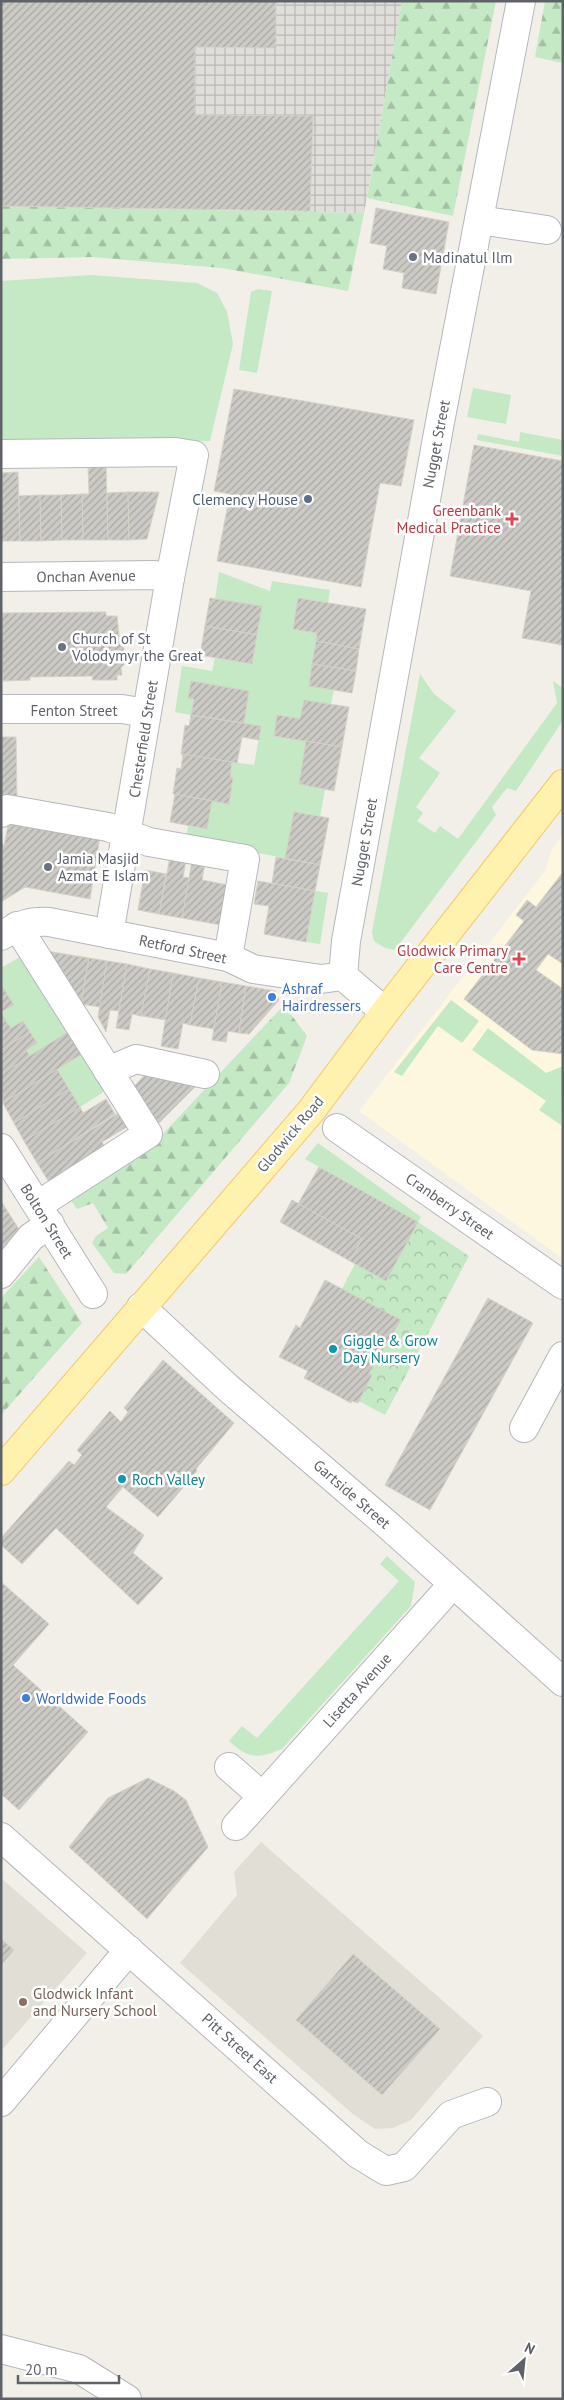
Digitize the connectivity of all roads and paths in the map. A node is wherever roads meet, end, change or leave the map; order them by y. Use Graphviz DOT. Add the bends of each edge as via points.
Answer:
graph roads {
  1 [pos="521,1"];
  2 [pos="479,220"];
  3 [pos="547,230"];
  4 [pos="1,454"];
  5 [pos="1,577"];
  6 [pos="170,578"];
  7 [pos="1,709"];
  8 [pos="146,713"];
  9 [pos="563,784"];
  10 [pos="1,813"];
  11 [pos="128,833"];
  12 [pos="9,931"];
  13 [pos="110,934"];
  14 [pos="228,957"];
  15 [pos="343,976"];
  16 [pos="385,1012"];
  17 [pos="108,1070"];
  18 [pos="205,1074"];
  19 [pos="337,1128"];
  20 [pos="1,1148"];
  21 [pos="44,1215"];
  22 [pos="1,1274"];
  23 [pos="563,1285"];
  24 [pos="93,1294"];
  25 [pos="140,1307"];
  26 [pos="563,1356"];
  27 [pos="524,1428"];
  28 [pos="1,1471"];
  29 [pos="453,1584"];
  30 [pos="563,1682"];
  31 [pos="229,1767"];
  32 [pos="262,1796"];
  33 [pos="236,1826"];
  34 [pos="1,1837"];
  35 [pos="130,1950"];
  36 [pos="1,2102"];
  37 [pos="487,2102"];
  38 [pos="1,2349"];
  39 [pos="127,2399"];
  1 -- 2 [label="street, Nugget Street"];
  2 -- 3 [label="street"];
  2 -- 15 [label="street, Nugget Street" via="387,708 346,941"];
  4 -- 6 [label="street, Chesterfield Street" via="175,452 194,455"];
  5 -- 6 [label="street, Onchan Avenue" via="146,575"];
  6 -- 8 [label="street, Chesterfield Street"];
  7 -- 8 [label="street, Fenton Street" via="122,709"];
  8 -- 11 [label="street, Chesterfield Street"];
  9 -- 16 [label="main road, Glodwick Road"];
  10 -- 11 [label="street" via="7,809"];
  11 -- 13 [label="street, Chesterfield Street"];
  11 -- 14 [label="street" via="148,842 245,859"];
  12 -- 13 [label="street, Retford Street" via="32,922 49,922"];
  12 -- 17 [label="street"];
  13 -- 14 [label="street, Retford Street"];
  14 -- 15 [label="street, Retford Street" via="252,969 321,979"];
  15 -- 16 [label="street"];
  16 -- 25 [label="main road, Glodwick Road" via="311,1111"];
  17 -- 18 [label="street" via="136,1059"];
  17 -- 21 [label="street" via="148,1134"];
  19 -- 23 [label="street, Cranberry Street"];
  20 -- 21 [label="street, Bolton Street"];
  21 -- 22 [label="street"];
  21 -- 24 [label="street, Bolton Street"];
  25 -- 28 [label="main road, Glodwick Road"];
  25 -- 29 [label="street, Gartside Street"];
  26 -- 27 [label="street"];
  29 -- 30 [label="street, Gartside Street"];
  29 -- 32 [label="street, Lisetta Avenue"];
  31 -- 32 [label="street"];
  32 -- 33 [label="street, Lisetta Avenue"];
  34 -- 35 [label="street, Pitt Street East"];
  35 -- 36 [label="street"];
  35 -- 37 [label="street, Pitt Street East" via="358,2154 386,2172 404,2167 451,2116"];
  38 -- 39 [label="street" via="79,2369"];
}
